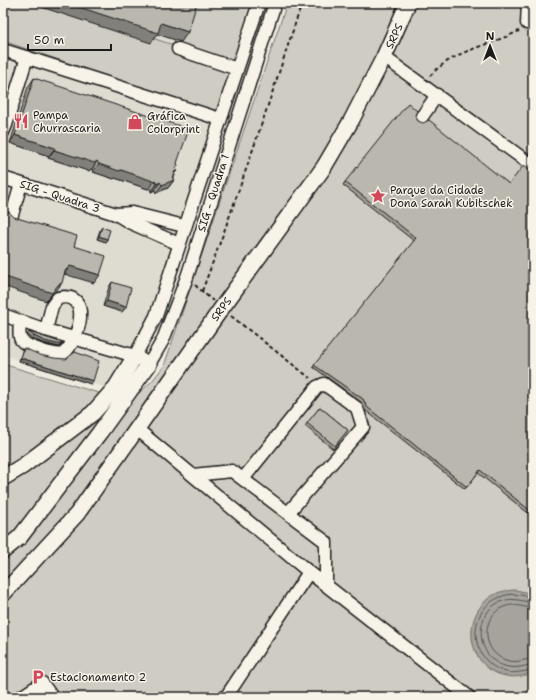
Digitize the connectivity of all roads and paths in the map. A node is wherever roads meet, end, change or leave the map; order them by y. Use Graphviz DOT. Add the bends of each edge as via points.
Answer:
graph roads {
  1 [pos="259,3"];
  2 [pos="275,3"];
  3 [pos="302,3"];
  4 [pos="408,3"];
  5 [pos="528,3"];
  6 [pos="530,24"];
  7 [pos="178,49"];
  8 [pos="3,50"];
  9 [pos="27,57"];
  10 [pos="384,57"];
  11 [pos="237,69"];
  12 [pos="422,84"];
  13 [pos="437,95"];
  14 [pos="421,118"];
  15 [pos="220,119"];
  16 [pos="3,132"];
  17 [pos="533,166"];
  18 [pos="3,178"];
  19 [pos="21,184"];
  20 [pos="116,214"];
  21 [pos="11,218"];
  22 [pos="184,226"];
  23 [pos="179,244"];
  24 [pos="187,277"];
  25 [pos="202,291"];
  26 [pos="221,309"];
  27 [pos="3,315"];
  28 [pos="20,321"];
  29 [pos="46,330"];
  30 [pos="75,338"];
  31 [pos="135,356"];
  32 [pos="148,364"];
  33 [pos="320,386"];
  34 [pos="137,428"];
  35 [pos="193,475"];
  36 [pos="3,478"];
  37 [pos="243,479"];
  38 [pos="288,513"];
  39 [pos="20,537"];
  40 [pos="3,546"];
  41 [pos="3,551"];
  42 [pos="309,572"];
  43 [pos="326,585"];
  44 [pos="3,594"];
  45 [pos="21,697"];
  46 [pos="52,697"];
  47 [pos="226,697"];
  48 [pos="469,697"];
  1 -- 11 [label="street, SIG - Quadra 1"];
  2 -- 24 [label="street, SIG - Quadra 1"];
  3 -- 25 [label="path" via="262,125"];
  4 -- 10 [label="main road, SRPS"];
  5 -- 6 [label="street" via="526,17"];
  6 -- 12 [label="path" via="515,33 444,62"];
  7 -- 11 [label="street"];
  8 -- 9 [label="street"];
  9 -- 15 [label="street"];
  9 -- 16 [label="street"];
  10 -- 12 [label="street"];
  10 -- 26 [label="main road, SRPS" via="352,121 324,166"];
  11 -- 15 [label="street, SIG - Quadra 1"];
  12 -- 13 [label="street"];
  13 -- 14 [label="street"];
  13 -- 17 [label="street"];
  15 -- 22 [label="street, SIG - Quadra 1"];
  18 -- 19 [label="street, SIG - Quadra 3"];
  19 -- 20 [label="street, SIG - Quadra 3"];
  19 -- 21 [label="street"];
  20 -- 22 [label="street, SIG - Quadra 3" via="132,213"];
  20 -- 23 [label="street, SIG - Quadra 3"];
  22 -- 23 [label="street, SIG - Quadra 1"];
  23 -- 31 [label="street, SIG - Quadra 1" via="156,316"];
  24 -- 25 [label="path"];
  24 -- 32 [label="street, SIG - Quadra 1" via="163,340"];
  25 -- 26 [label="path"];
  26 -- 33 [label="path"];
  26 -- 34 [label="main road, SRPS"];
  27 -- 28 [label="street"];
  28 -- 29 [label="street"];
  28 -- 30 [label="street" via="21,339 27,345 54,354 63,354"];
  29 -- 30 [label="street"];
  29 -- 30 [label="street" via="55,301 58,298 71,298 81,309"];
  30 -- 31 [label="street"];
  31 -- 32 [label="street"];
  31 -- 36 [label="main road" via="116,387 93,413"];
  32 -- 39 [label="main road"];
  33 -- 37 [label="street"];
  33 -- 38 [label="street" via="324,384 357,408 363,427"];
  34 -- 35 [label="street"];
  34 -- 44 [label="main road, SRPS" via="76,514"];
  35 -- 37 [label="street" via="232,471"];
  35 -- 42 [label="street"];
  37 -- 38 [label="street"];
  38 -- 43 [label="street" via="326,542"];
  39 -- 40 [label="main road"];
  39 -- 41 [label="main road"];
  42 -- 43 [label="street"];
  42 -- 47 [label="street"];
  43 -- 48 [label="street"];
  45 -- 46 [label="street" via="42,683"];
}
